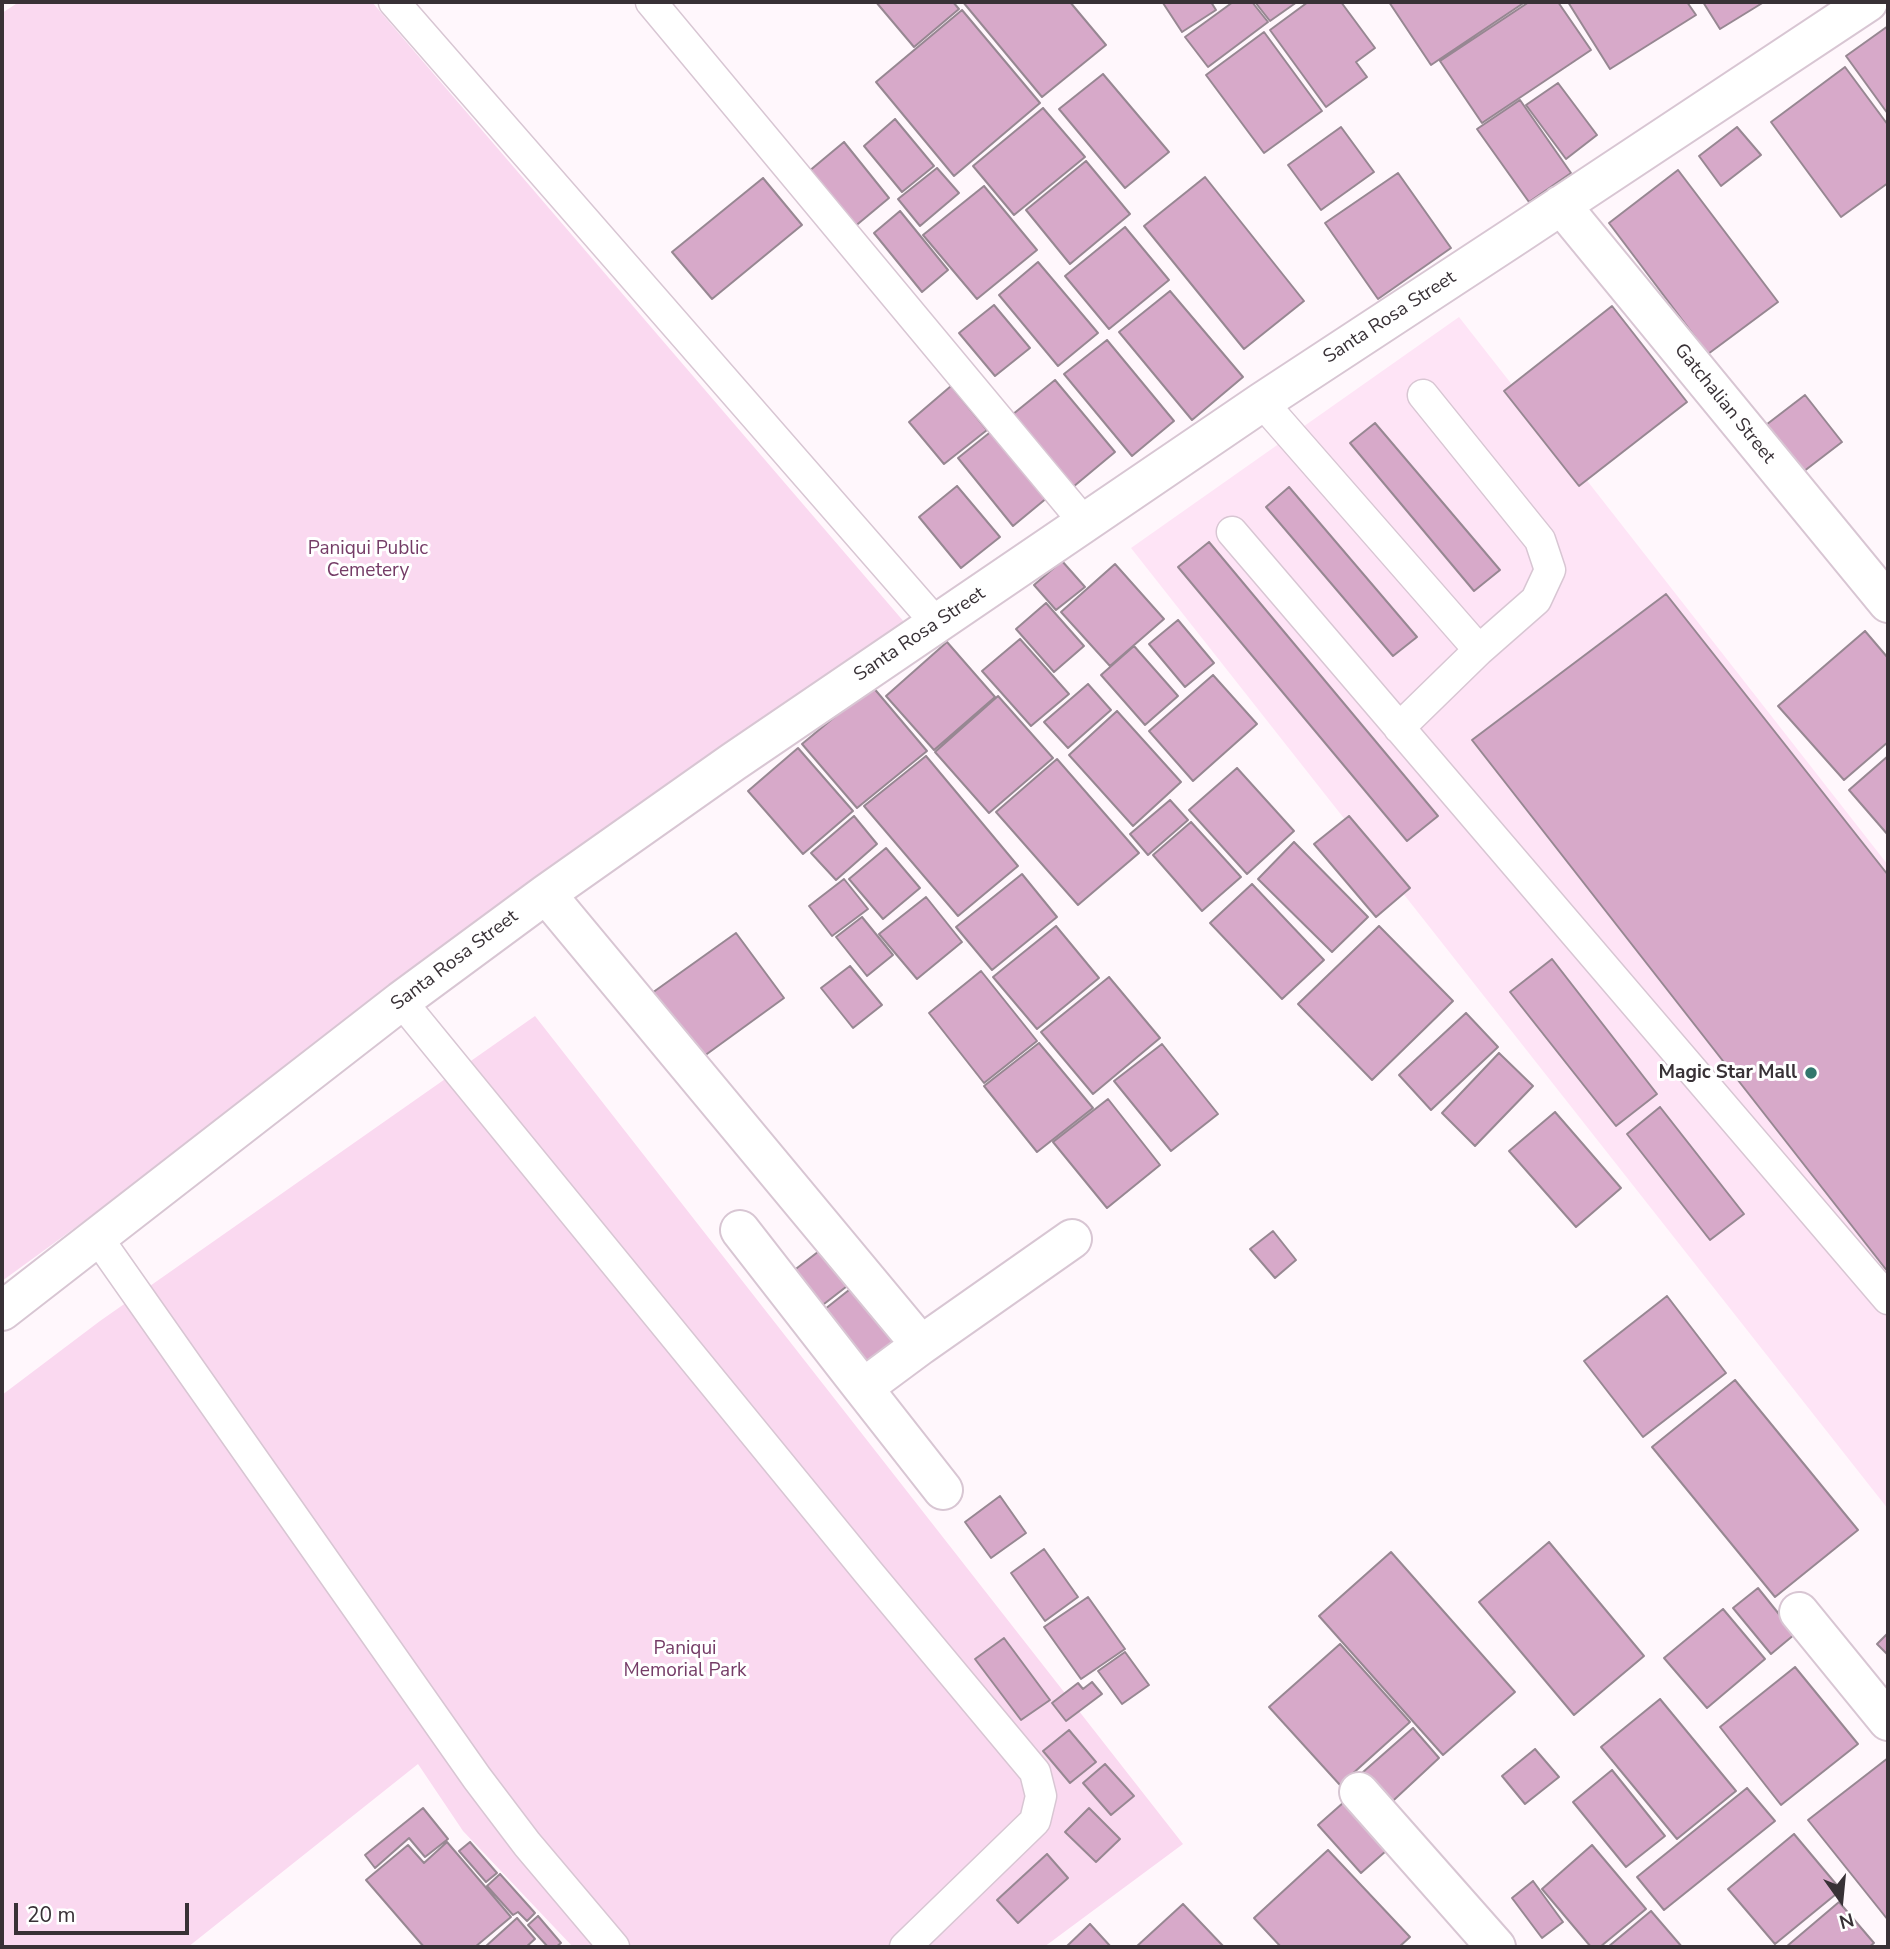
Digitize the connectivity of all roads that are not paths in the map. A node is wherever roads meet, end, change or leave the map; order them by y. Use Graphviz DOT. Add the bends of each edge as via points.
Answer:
graph roads {
  1 [pos="394,2"];
  2 [pos="651,2"];
  3 [pos="1868,2"];
  4 [pos="1561,205"];
  5 [pos="1423,395"];
  6 [pos="1262,402"];
  7 [pos="1084,522"];
  8 [pos="1232,532"];
  9 [pos="1888,603"];
  10 [pos="937,624"];
  11 [pos="1479,650"];
  12 [pos="1399,728"];
  13 [pos="546,894"];
  14 [pos="401,1001"];
  15 [pos="740,1230"];
  16 [pos="97,1237"];
  17 [pos="1072,1239"];
  18 [pos="1888,1299"];
  19 [pos="2,1311"];
  20 [pos="921,1345"];
  21 [pos="863,1388"];
  22 [pos="943,1490"];
  23 [pos="1799,1612"];
  24 [pos="1888,1721"];
  25 [pos="1359,1792"];
  26 [pos="614,1947"];
  27 [pos="905,1947"];
  28 [pos="1496,1947"];
  1 -- 10 [label="lane"];
  2 -- 7 [label="lane"];
  3 -- 4 [label="street, Santa Rosa Street"];
  4 -- 6 [label="street, Santa Rosa Street"];
  4 -- 9 [label="street, Gatchalian Street"];
  5 -- 11 [label="lane" via="1540,540 1550,570 1536,600"];
  6 -- 7 [label="street, Santa Rosa Street"];
  6 -- 11 [label="lane"];
  7 -- 10 [label="street, Santa Rosa Street"];
  8 -- 12 [label="lane"];
  10 -- 13 [label="street, Santa Rosa Street"];
  11 -- 12 [label="lane"];
  12 -- 18 [label="lane"];
  13 -- 14 [label="street, Santa Rosa Street"];
  13 -- 20 [label="street"];
  14 -- 16 [label="street, Santa Rosa Street"];
  14 -- 27 [label="lane" via="1035,1772 1041,1796 1035,1821"];
  15 -- 21 [label="street"];
  16 -- 19 [label="street, Santa Rosa Street"];
  16 -- 26 [label="lane" via="477,1778"];
  17 -- 20 [label="street"];
  20 -- 21 [label="street"];
  21 -- 22 [label="street"];
  23 -- 24 [label="street"];
  25 -- 28 [label="street"];
}
